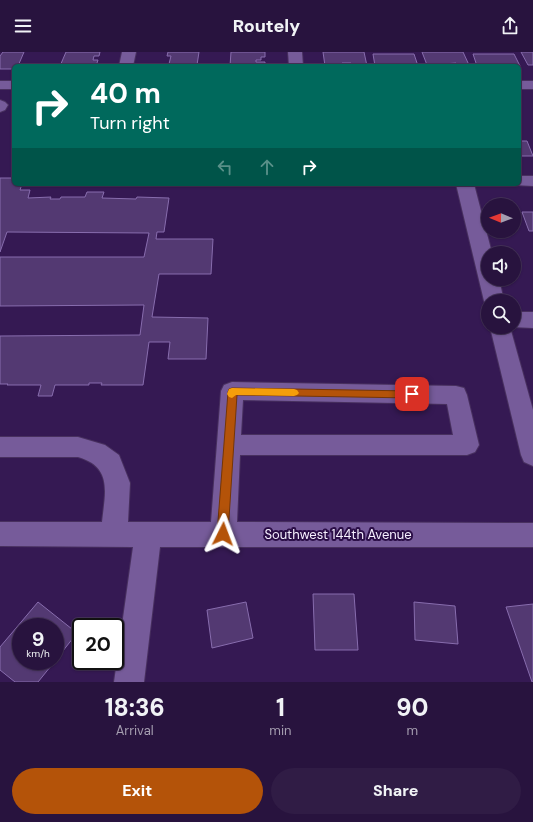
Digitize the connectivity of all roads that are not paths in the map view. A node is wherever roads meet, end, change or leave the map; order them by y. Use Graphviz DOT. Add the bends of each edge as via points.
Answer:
graph roads {
  1 [pos="129,52"];
  2 [pos="295,52"];
  3 [pos="126,64"];
  4 [pos="296,64"];
  5 [pos="0,85"];
  6 [pos="12,85"];
  7 [pos="521,85"];
  8 [pos="533,85"];
  9 [pos="521,181"];
  10 [pos="533,181"];
  11 [pos="465,186"];
  12 [pos="481,249"];
  13 [pos="521,320"];
  14 [pos="533,320"];
  15 [pos="502,334"];
  16 [pos="228,445"];
  17 [pos="0,447"];
  18 [pos="533,455"];
  19 [pos="0,534"];
  20 [pos="114,534"];
  21 [pos="148,534"];
  22 [pos="223,534"];
  23 [pos="533,535"];
  24 [pos="129,682"];
  1 -- 3 [label="street"];
  2 -- 4 [label="street"];
  5 -- 6 [label="street"];
  7 -- 8 [label="street"];
  9 -- 10 [label="street"];
  11 -- 12 [label="street"];
  13 -- 14 [label="street"];
  15 -- 18 [label="street"];
  16 -- 16 [label="street" via="232,392 456,395 467,445"];
  16 -- 22 [label="street"];
  17 -- 20 [label="street" via="78,447 96,452 110,463 118,483"];
  19 -- 20 [label="street, Southwest 144th Avenue"];
  20 -- 21 [label="street, Southwest 144th Avenue"];
  21 -- 22 [label="street, Southwest 144th Avenue"];
  21 -- 24 [label="street"];
  22 -- 23 [label="street, Southwest 144th Avenue"];
}
